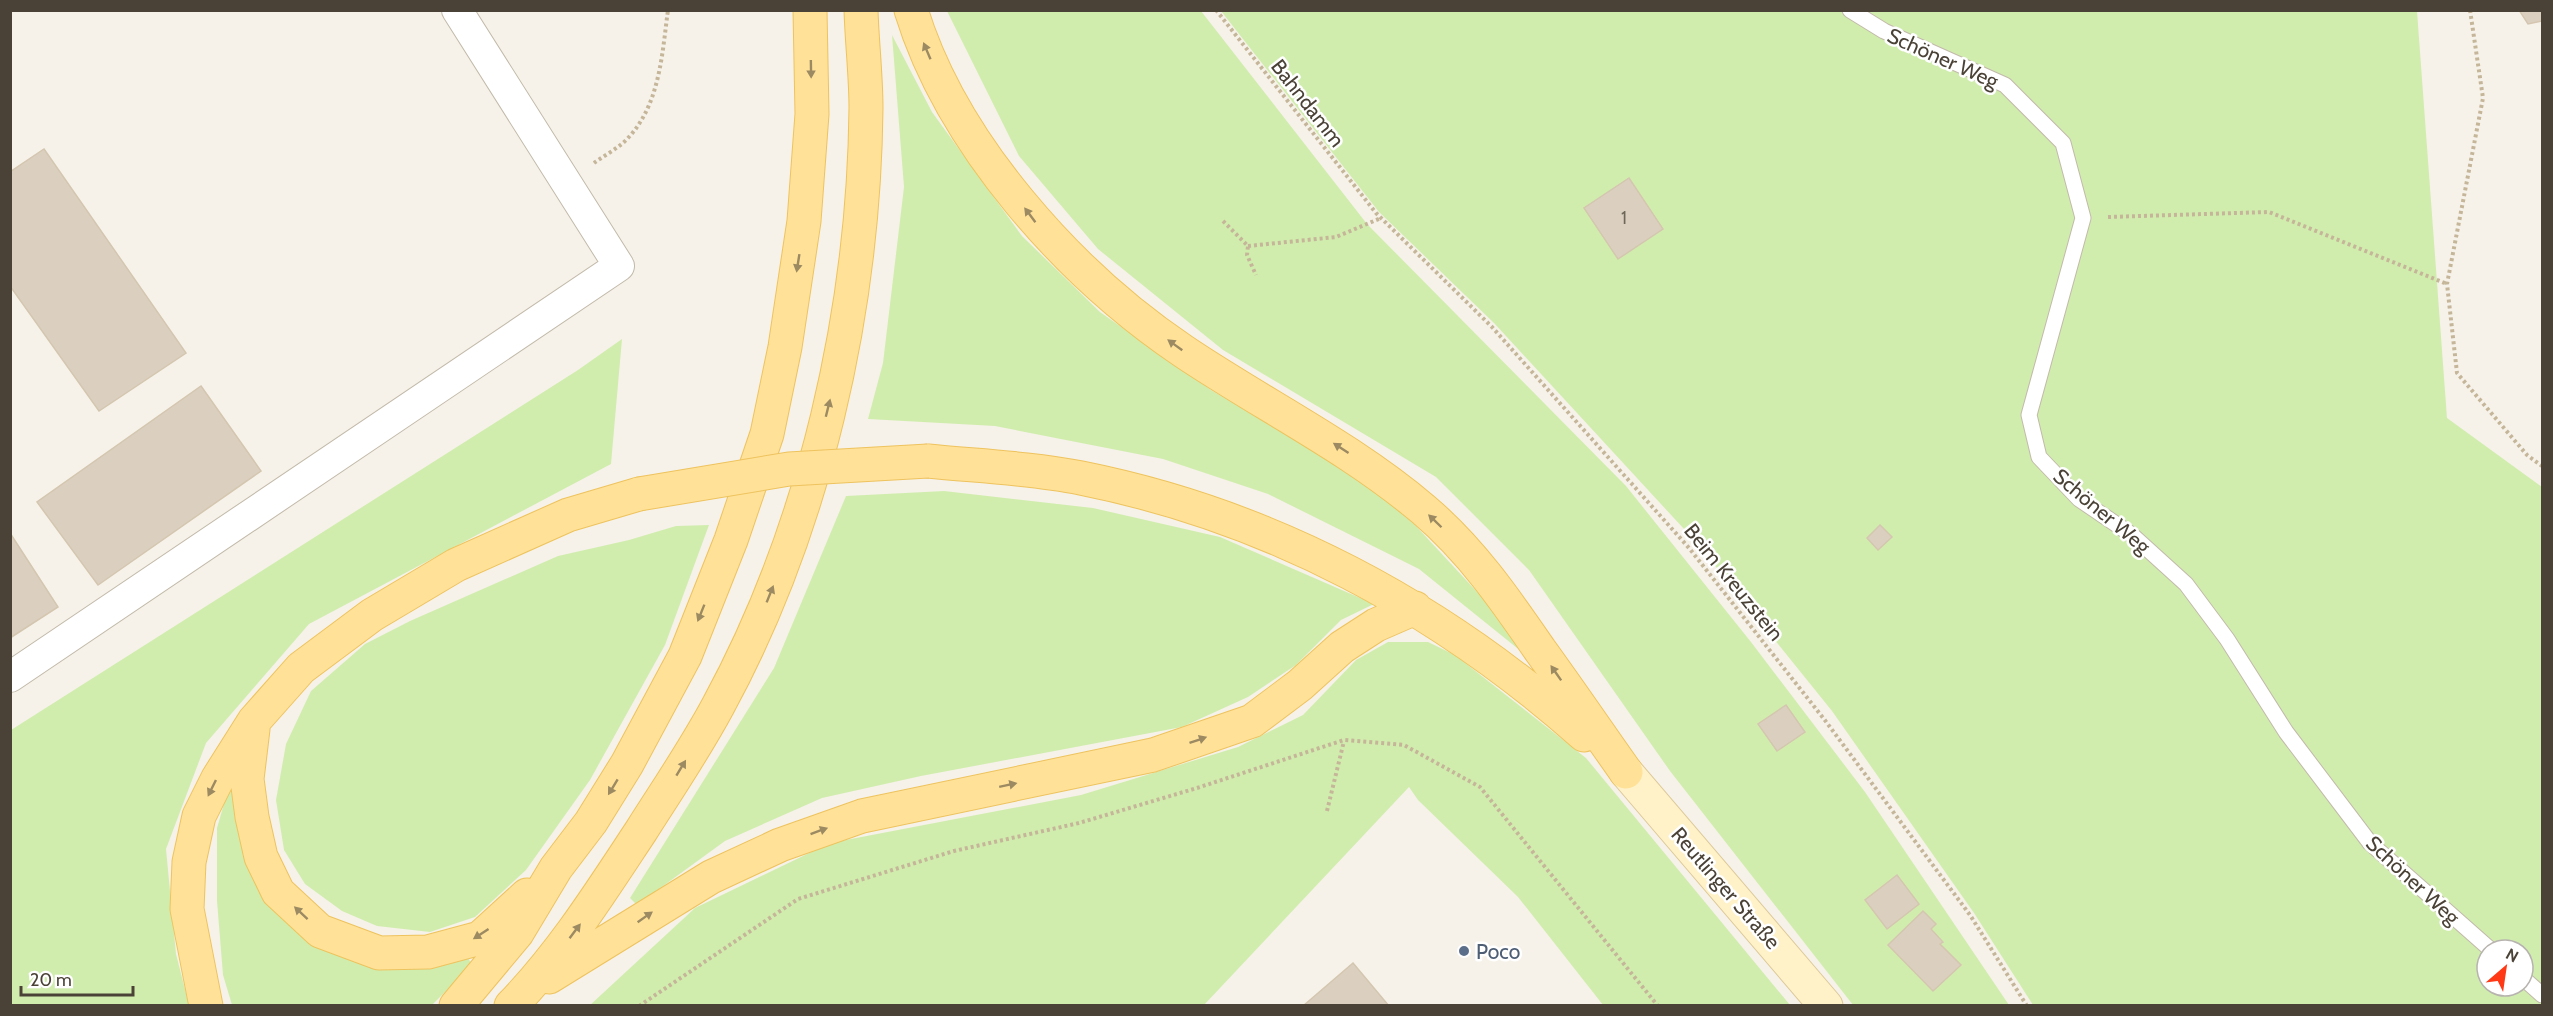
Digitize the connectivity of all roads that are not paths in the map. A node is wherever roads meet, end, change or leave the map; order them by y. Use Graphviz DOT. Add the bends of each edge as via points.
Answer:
graph roads {
  1 [pos="457,10"];
  2 [pos="810,10"];
  3 [pos="861,10"];
  4 [pos="910,10"];
  5 [pos="1850,10"];
  6 [pos="1415,608"];
  7 [pos="10,677"];
  8 [pos="254,721"];
  9 [pos="1626,772"];
  10 [pos="556,868"];
  11 [pos="2477,938"];
  12 [pos="518,999"];
  13 [pos="206,1005"];
  14 [pos="456,1005"];
  15 [pos="1826,1005"];
  1 -- 7 [label="street" via="619,266"];
  2 -- 10 [label="main road, one-way" via="812,114 804,221 767,434 685,656 627,764"];
  12 -- 3 [label="main road, one-way" via="577,930 718,705 788,548 845,341 859,239 866,107"];
  9 -- 4 [label="main road, one-way" via="1494,584 1425,511 1346,451 1183,351 1077,267 1037,224 990,163 955,107"];
  5 -- 11 [label="lane, Schöner Weg" via="1884,31 2005,85 2063,143 2083,218 2028,414 2039,457 2079,499 2132,535 2186,584 2286,732 2370,843"];
  6 -- 8 [label="main road, bridge" via="1322,556 1192,506 1080,477 928,461 789,468 639,494 568,515 456,565 372,615 301,668"];
  6 -- 9 [label="main road" via="1472,644"];
  12 -- 6 [label="main road, one-way" via="711,877 780,845 862,816 1153,755 1252,721 1342,647 1376,625"];
  10 -- 8 [label="main road, one-way" via="480,938 428,952 379,953 320,931 278,892 261,857 247,779"];
  8 -- 13 [label="main road, one-way" via="199,816 189,862 187,909"];
  9 -- 15 [label="main road, Reutlinger Straße"];
  10 -- 14 [label="main road" via="517,933"];
}
